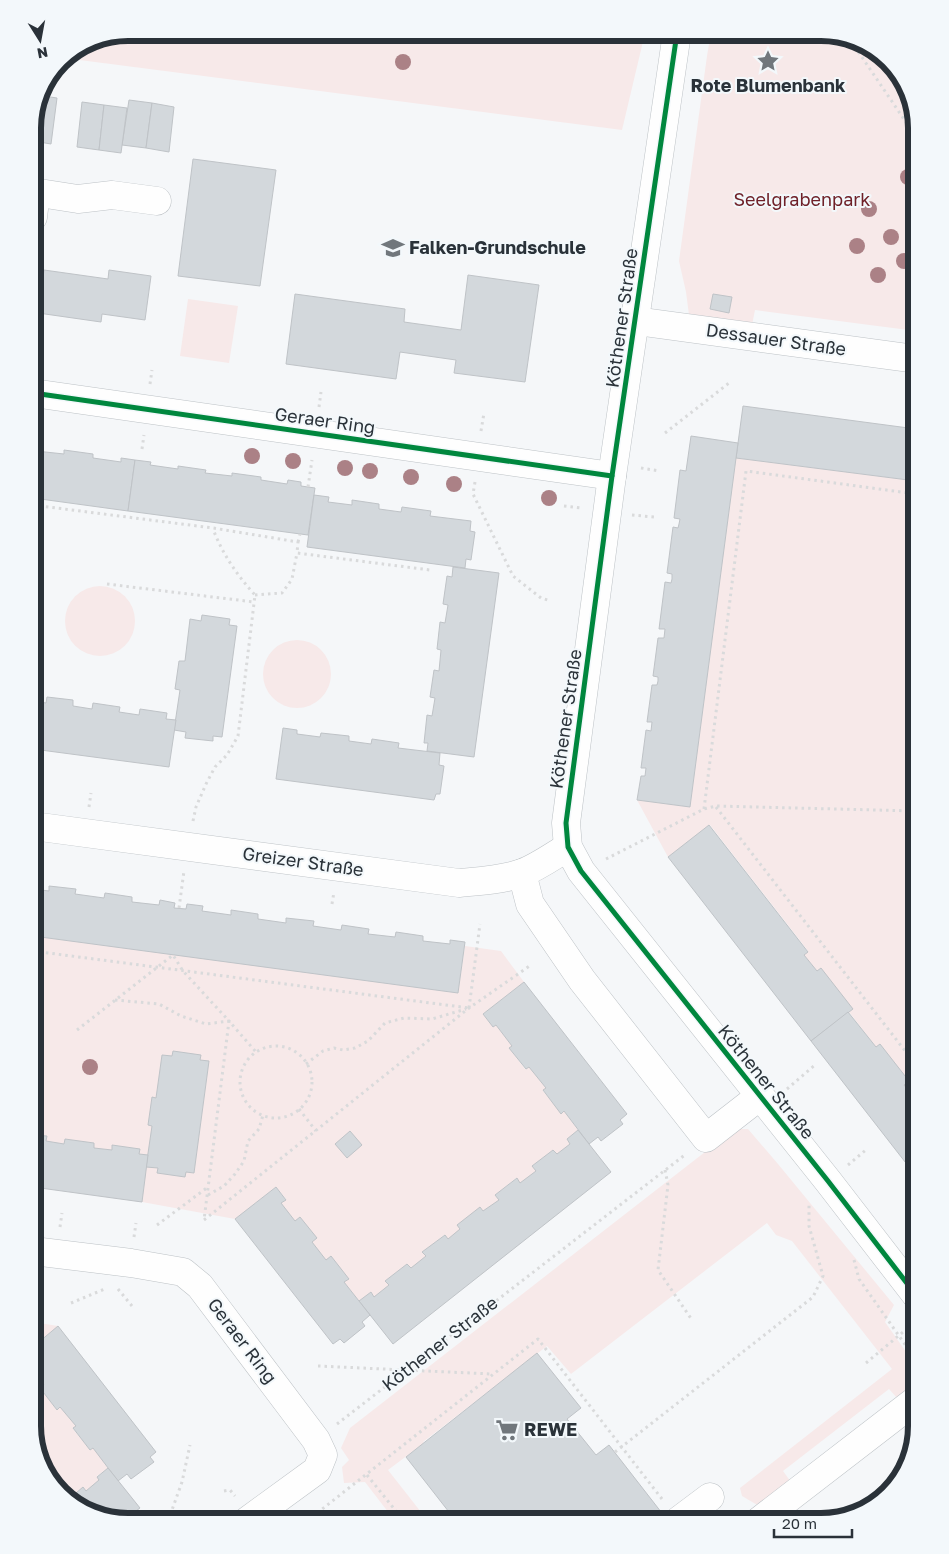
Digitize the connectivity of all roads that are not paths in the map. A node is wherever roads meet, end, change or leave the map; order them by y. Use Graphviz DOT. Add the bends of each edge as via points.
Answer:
graph roads {
  1 [pos="677,41"];
  2 [pos="41,200"];
  3 [pos="157,201"];
  4 [pos="636,321"];
  5 [pos="908,358"];
  6 [pos="41,394"];
  7 [pos="612,476"];
  8 [pos="41,827"];
  9 [pos="568,847"];
  10 [pos="522,872"];
  11 [pos="763,1101"];
  12 [pos="41,1252"];
  13 [pos="908,1285"];
  14 [pos="908,1406"];
  15 [pos="710,1497"];
  16 [pos="258,1513"];
  17 [pos="690,1513"];
  18 [pos="770,1513"];
  1 -- 4 [label="street, Köthener Straße"];
  2 -- 3 [label="street" via="112,195"];
  4 -- 5 [label="street, Dessauer Straße"];
  4 -- 7 [label="street, Köthener Straße"];
  6 -- 7 [label="street, Geraer Ring"];
  7 -- 9 [label="street, Köthener Straße" via="566,823"];
  8 -- 10 [label="street, Greizer Straße" via="459,883 491,880"];
  9 -- 10 [label="street, Greizer Straße"];
  9 -- 11 [label="street, Köthener Straße" via="581,871"];
  10 -- 11 [label="street, Köthener Straße" via="530,904 582,980 706,1138"];
  11 -- 13 [label="street, Köthener Straße"];
  12 -- 16 [label="street, Geraer Ring" via="183,1272 200,1286 316,1440 322,1455 318,1470"];
  14 -- 18 [label="street"];
  15 -- 17 [label="street"];
}
